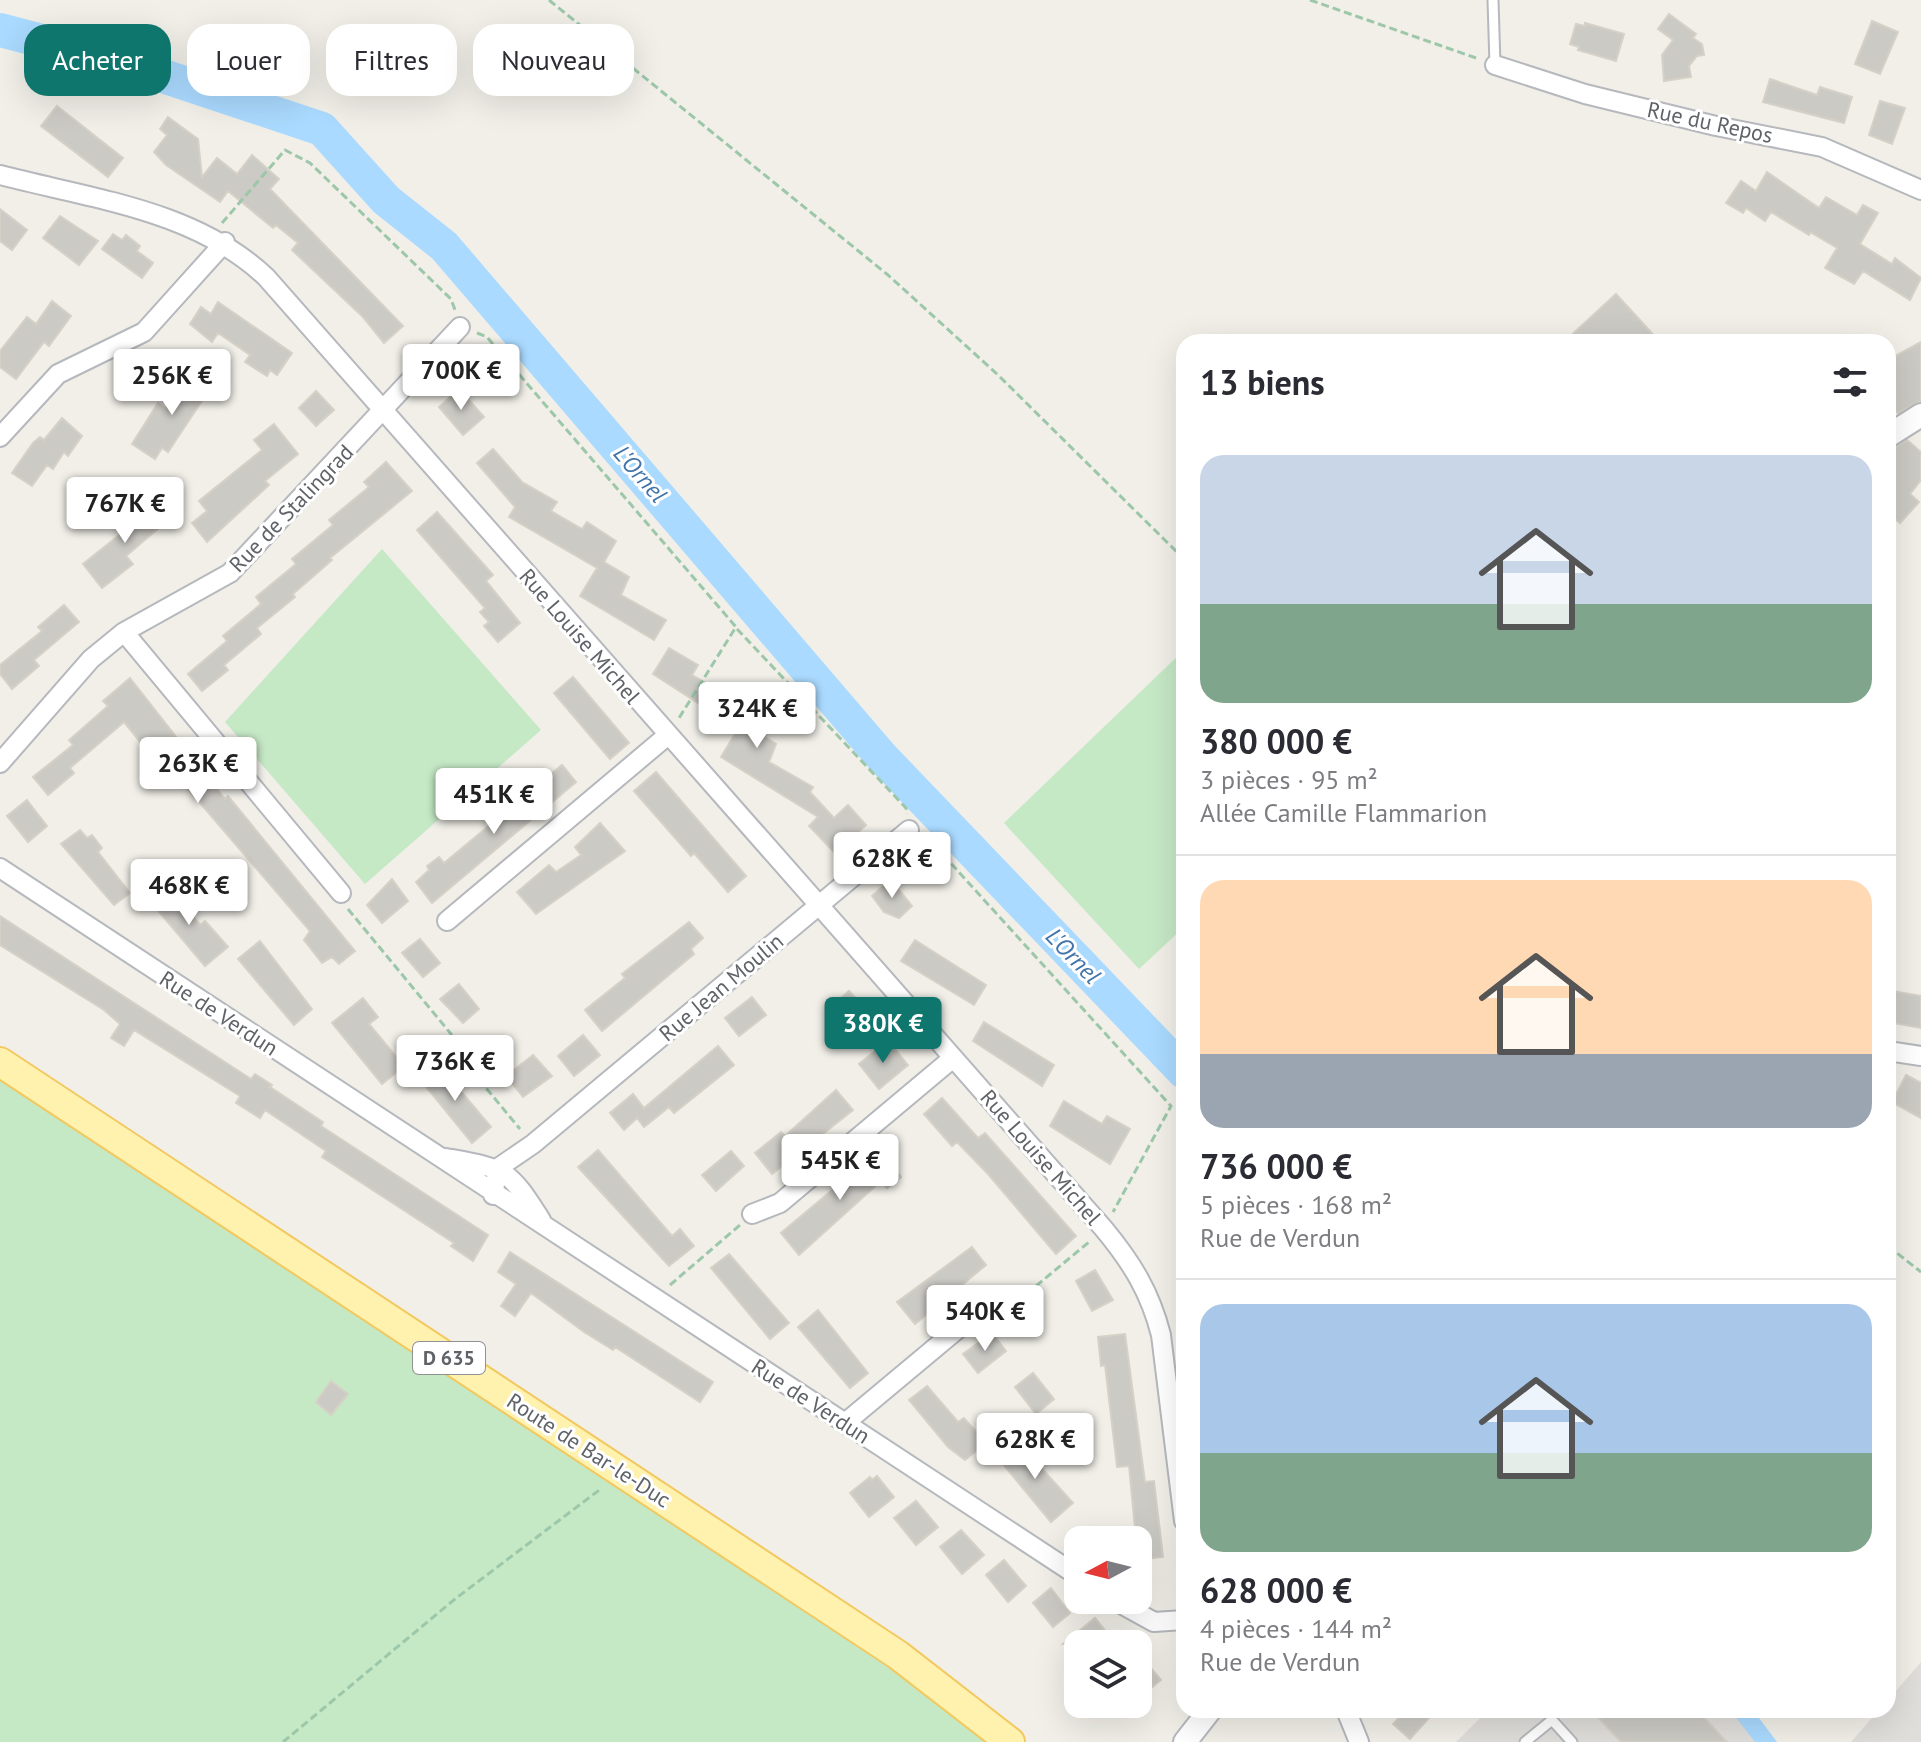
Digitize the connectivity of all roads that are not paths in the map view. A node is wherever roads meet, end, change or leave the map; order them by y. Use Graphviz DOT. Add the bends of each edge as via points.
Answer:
graph roads {
  1 [pos="1493,0"];
  2 [pos="1495,65"];
  3 [pos="0,175"];
  4 [pos="1921,190"];
  5 [pos="218,239"];
  6 [pos="460,327"];
  7 [pos="382,412"];
  8 [pos="1921,415"];
  9 [pos="1896,431"];
  10 [pos="0,437"];
  11 [pos="124,632"];
  12 [pos="668,735"];
  13 [pos="0,763"];
  14 [pos="909,830"];
  15 [pos="0,868"];
  16 [pos="341,893"];
  17 [pos="819,906"];
  18 [pos="447,921"];
  19 [pos="1896,1052"];
  20 [pos="1921,1056"];
  21 [pos="953,1058"];
  22 [pos="0,1062"];
  23 [pos="533,1144"];
  24 [pos="439,1157"];
  25 [pos="498,1168"];
  26 [pos="515,1180"];
  27 [pos="493,1195"];
  28 [pos="752,1214"];
  29 [pos="544,1225"];
  30 [pos="1024,1296"];
  31 [pos="845,1423"];
  32 [pos="1176,1456"];
  33 [pos="1064,1567"];
  34 [pos="1139,1614"];
  35 [pos="1176,1621"];
  36 [pos="1204,1718"];
  37 [pos="1350,1718"];
  38 [pos="1188,1740"];
  39 [pos="1010,1742"];
  40 [pos="1360,1742"];
  41 [pos="1525,1742"];
  42 [pos="1572,1742"];
  1 -- 2 [label="lane"];
  2 -- 4 [label="street, Rue du Repos" via="1585,94 1822,147"];
  3 -- 5 [label="street, Rue Louise Michel" via="162,217"];
  5 -- 7 [label="street, Rue Louise Michel" via="266,277"];
  5 -- 10 [label="street" via="144,332 58,374"];
  6 -- 7 [label="street, Rue de Stalingrad"];
  7 -- 11 [label="street, Rue de Stalingrad" via="230,573"];
  7 -- 12 [label="street, Rue Louise Michel"];
  8 -- 9 [label="street"];
  11 -- 13 [label="street, Rue de Stalingrad" via="91,659"];
  11 -- 16 [label="street"];
  12 -- 17 [label="street, Rue Louise Michel"];
  12 -- 18 [label="street"];
  14 -- 17 [label="street, Rue Jean Moulin"];
  15 -- 24 [label="street, Rue de Verdun"];
  17 -- 21 [label="street, Rue Louise Michel"];
  17 -- 23 [label="street, Rue Jean Moulin"];
  19 -- 20 [label="street"];
  21 -- 28 [label="street" via="780,1203"];
  21 -- 32 [label="street, Rue Louise Michel" via="1130,1261 1154,1307 1161,1335"];
  22 -- 39 [label="main road, Route de Bar-le-Duc / D 635" via="898,1655"];
  23 -- 25 [label="street, Rue Jean Moulin"];
  23 -- 26 [label="street, Rue Jean Moulin"];
  24 -- 25 [label="street, Rue de Verdun"];
  24 -- 27 [label="street, Rue de Verdun"];
  25 -- 26 [label="street, Rue de Verdun"];
  25 -- 27 [label="street"];
  26 -- 27 [label="street, Rue Jean Moulin"];
  26 -- 29 [label="street, Rue de Verdun"];
  27 -- 29 [label="street, Rue de Verdun"];
  29 -- 31 [label="street, Rue de Verdun"];
  30 -- 31 [label="street" via="984,1307"];
  31 -- 33 [label="street, Rue de Verdun"];
  34 -- 35 [label="street" via="1154,1622"];
  36 -- 38 [label="street"];
  37 -- 40 [label="street"];
  41 -- 42 [label="lane" via="1552,1720"];
}
